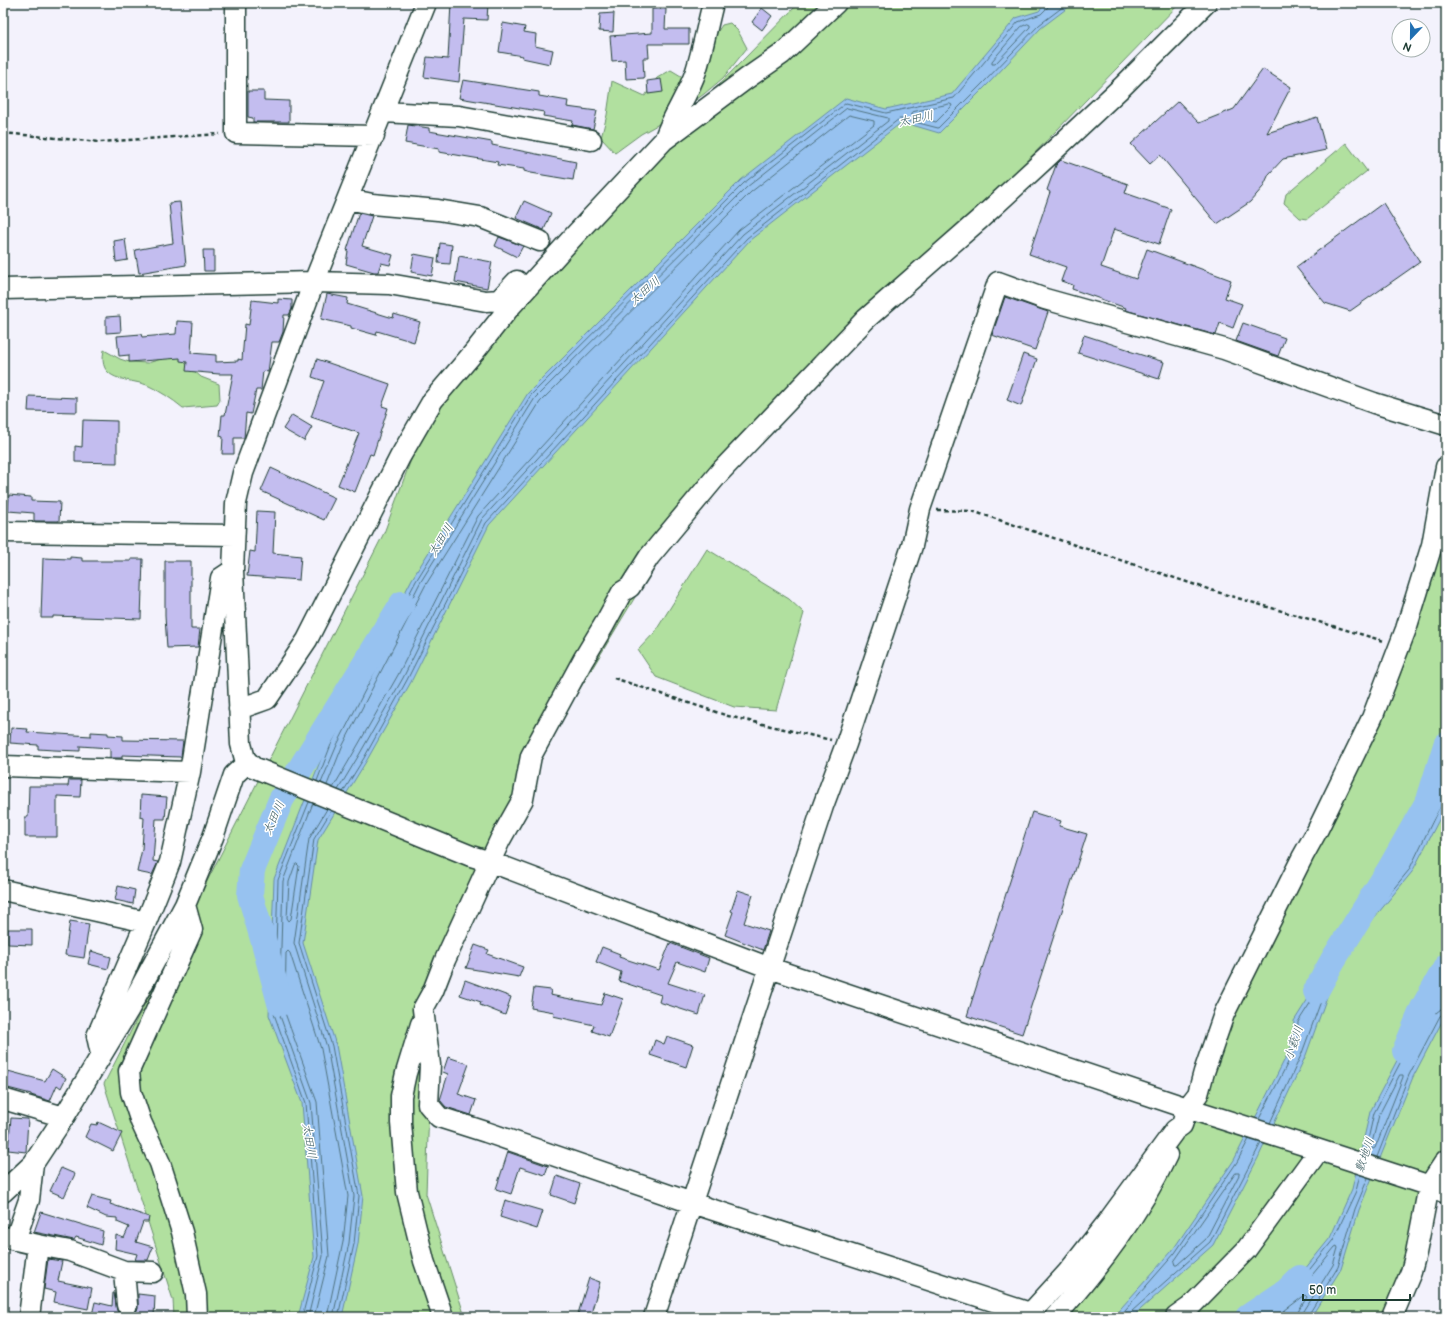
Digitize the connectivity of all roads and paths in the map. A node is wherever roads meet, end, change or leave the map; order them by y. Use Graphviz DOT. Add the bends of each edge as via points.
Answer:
graph roads {
  1 [pos="236,3"];
  2 [pos="426,3"];
  3 [pos="712,3"];
  4 [pos="1206,3"];
  5 [pos="829,6"];
  6 [pos="383,112"];
  7 [pos="3,133"];
  8 [pos="236,134"];
  9 [pos="374,136"];
  10 [pos="591,140"];
  11 [pos="664,140"];
  12 [pos="348,199"];
  13 [pos="575,235"];
  14 [pos="540,241"];
  15 [pos="314,282"];
  16 [pos="3,289"];
  17 [pos="1446,425"];
  18 [pos="1446,467"];
  19 [pos="920,509"];
  20 [pos="3,532"];
  21 [pos="234,535"];
  22 [pos="233,570"];
  23 [pos="1400,645"];
  24 [pos="614,678"];
  25 [pos="239,709"];
  26 [pos="846,744"];
  27 [pos="250,765"];
  28 [pos="3,766"];
  29 [pos="190,772"];
  30 [pos="491,862"];
  31 [pos="3,890"];
  32 [pos="185,905"];
  33 [pos="146,922"];
  34 [pos="770,968"];
  35 [pos="423,1016"];
  36 [pos="101,1054"];
  37 [pos="3,1099"];
  38 [pos="1184,1116"];
  39 [pos="64,1117"];
  40 [pos="1320,1150"];
  41 [pos="1446,1160"];
  42 [pos="33,1164"];
  43 [pos="1433,1188"];
  44 [pos="3,1192"];
  45 [pos="692,1203"];
  46 [pos="9,1239"];
  47 [pos="38,1245"];
  48 [pos="124,1271"];
  49 [pos="154,1272"];
  50 [pos="127,1305"];
  51 [pos="1028,1315"];
  52 [pos="30,1317"];
  53 [pos="198,1317"];
  54 [pos="443,1317"];
  55 [pos="654,1317"];
  56 [pos="1055,1317"];
  57 [pos="1176,1317"];
  58 [pos="1392,1317"];
  1 -- 8 [label="street"];
  2 -- 6 [label="street"];
  3 -- 11 [label="street" via="696,72"];
  4 -- 30 [label="street" via="1123,86 1015,187 866,319 720,472 649,557 630,587 622,592 531,756 523,799"];
  5 -- 11 [label="street" via="782,54"];
  6 -- 9 [label="street"];
  6 -- 10 [label="street" via="459,116"];
  7 -- 8 [label="path" via="99,142"];
  8 -- 9 [label="street"];
  9 -- 12 [label="street"];
  11 -- 13 [label="street"];
  12 -- 14 [label="street" via="480,217"];
  12 -- 15 [label="street"];
  13 -- 15 [label="street" via="538,258 499,300 486,301 389,284"];
  13 -- 25 [label="street" via="509,308 432,400 400,457 307,640 267,699"];
  15 -- 16 [label="street"];
  15 -- 21 [label="street" via="243,473 236,503"];
  17 -- 19 [label="street" via="1374,403 1224,349 1045,299 998,282"];
  18 -- 23 [label="street" via="1432,545"];
  19 -- 23 [label="path" via="972,511 1217,592"];
  19 -- 26 [label="street" via="912,546"];
  20 -- 21 [label="street"];
  21 -- 22 [label="street"];
  22 -- 25 [label="street"];
  22 -- 29 [label="street" via="221,578"];
  23 -- 38 [label="street" via="1367,729 1224,1014 1198,1094"];
  24 -- 26 [label="path" via="728,716"];
  25 -- 27 [label="street" via="240,744"];
  26 -- 34 [label="street"];
  27 -- 30 [label="street"];
  27 -- 32 [label="street" via="234,775 213,837"];
  28 -- 29 [label="street"];
  29 -- 33 [label="street" via="170,862"];
  30 -- 34 [label="street"];
  30 -- 35 [label="street" via="423,1009"];
  31 -- 33 [label="street"];
  32 -- 36 [label="street" via="129,1009"];
  32 -- 53 [label="street" via="192,930 129,1071 131,1092 141,1122 160,1163 182,1232 196,1294"];
  33 -- 36 [label="street" via="96,1036"];
  34 -- 38 [label="street"];
  34 -- 45 [label="street"];
  35 -- 45 [label="street" via="430,1065 428,1104 439,1117"];
  35 -- 54 [label="street" via="401,1096 401,1123 407,1192 424,1261"];
  36 -- 39 [label="street"];
  37 -- 39 [label="street"];
  38 -- 40 [label="street"];
  38 -- 51 [label="street" via="1106,1224 1068,1272"];
  38 -- 56 [label="street" via="1154,1183 1138,1209 1086,1282"];
  39 -- 42 [label="street"];
  40 -- 43 [label="street"];
  40 -- 57 [label="street" via="1246,1250 1190,1307"];
  41 -- 43 [label="street"];
  42 -- 44 [label="street"];
  42 -- 46 [label="street" via="29,1200"];
  43 -- 58 [label="street" via="1411,1272"];
  45 -- 51 [label="street"];
  45 -- 55 [label="street"];
  46 -- 47 [label="street"];
  47 -- 48 [label="street" via="70,1251"];
  47 -- 52 [label="street"];
  48 -- 49 [label="street"];
  48 -- 50 [label="street"];
}
